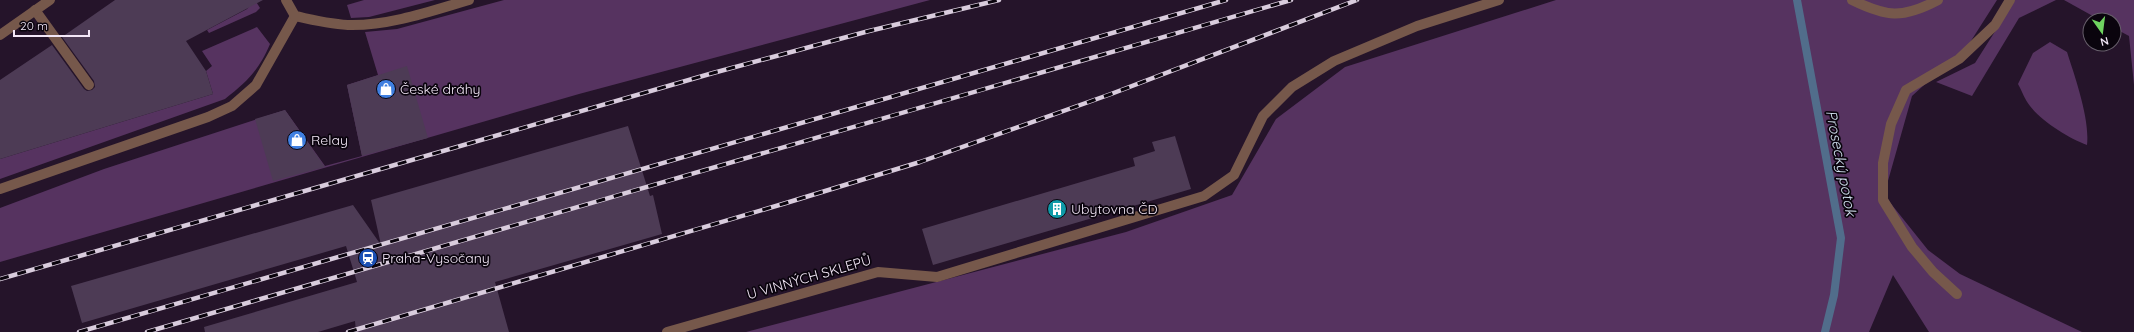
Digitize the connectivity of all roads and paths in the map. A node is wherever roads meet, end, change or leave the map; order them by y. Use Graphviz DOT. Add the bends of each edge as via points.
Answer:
graph roads {
  1 [pos="50,0"];
  2 [pos="469,0"];
  3 [pos="1499,0"];
  4 [pos="1852,0"];
  5 [pos="1938,0"];
  6 [pos="2010,0"];
  7 [pos="289,1"];
  8 [pos="35,10"];
  9 [pos="295,16"];
  10 [pos="0,35"];
  11 [pos="89,85"];
  12 [pos="0,189"];
  13 [pos="1957,294"];
  14 [pos="667,332"];
  1 -- 8 [label="street"];
  2 -- 9 [label="street" via="374,24 330,24"];
  3 -- 14 [label="street, U VINNÝCH SKLEPŮ" via="1416,26 1334,61 1292,87 1263,116 1234,175 1204,196 937,277 878,272"];
  4 -- 5 [label="street" via="1874,11 1897,14 1918,10"];
  6 -- 13 [label="street" via="1995,25 1959,59 1906,90 1891,124 1883,163 1882,200 1912,247 1933,272"];
  7 -- 9 [label="street"];
  8 -- 10 [label="street"];
  8 -- 11 [label="street"];
  9 -- 12 [label="street" via="256,85 232,106 208,117"];
}
